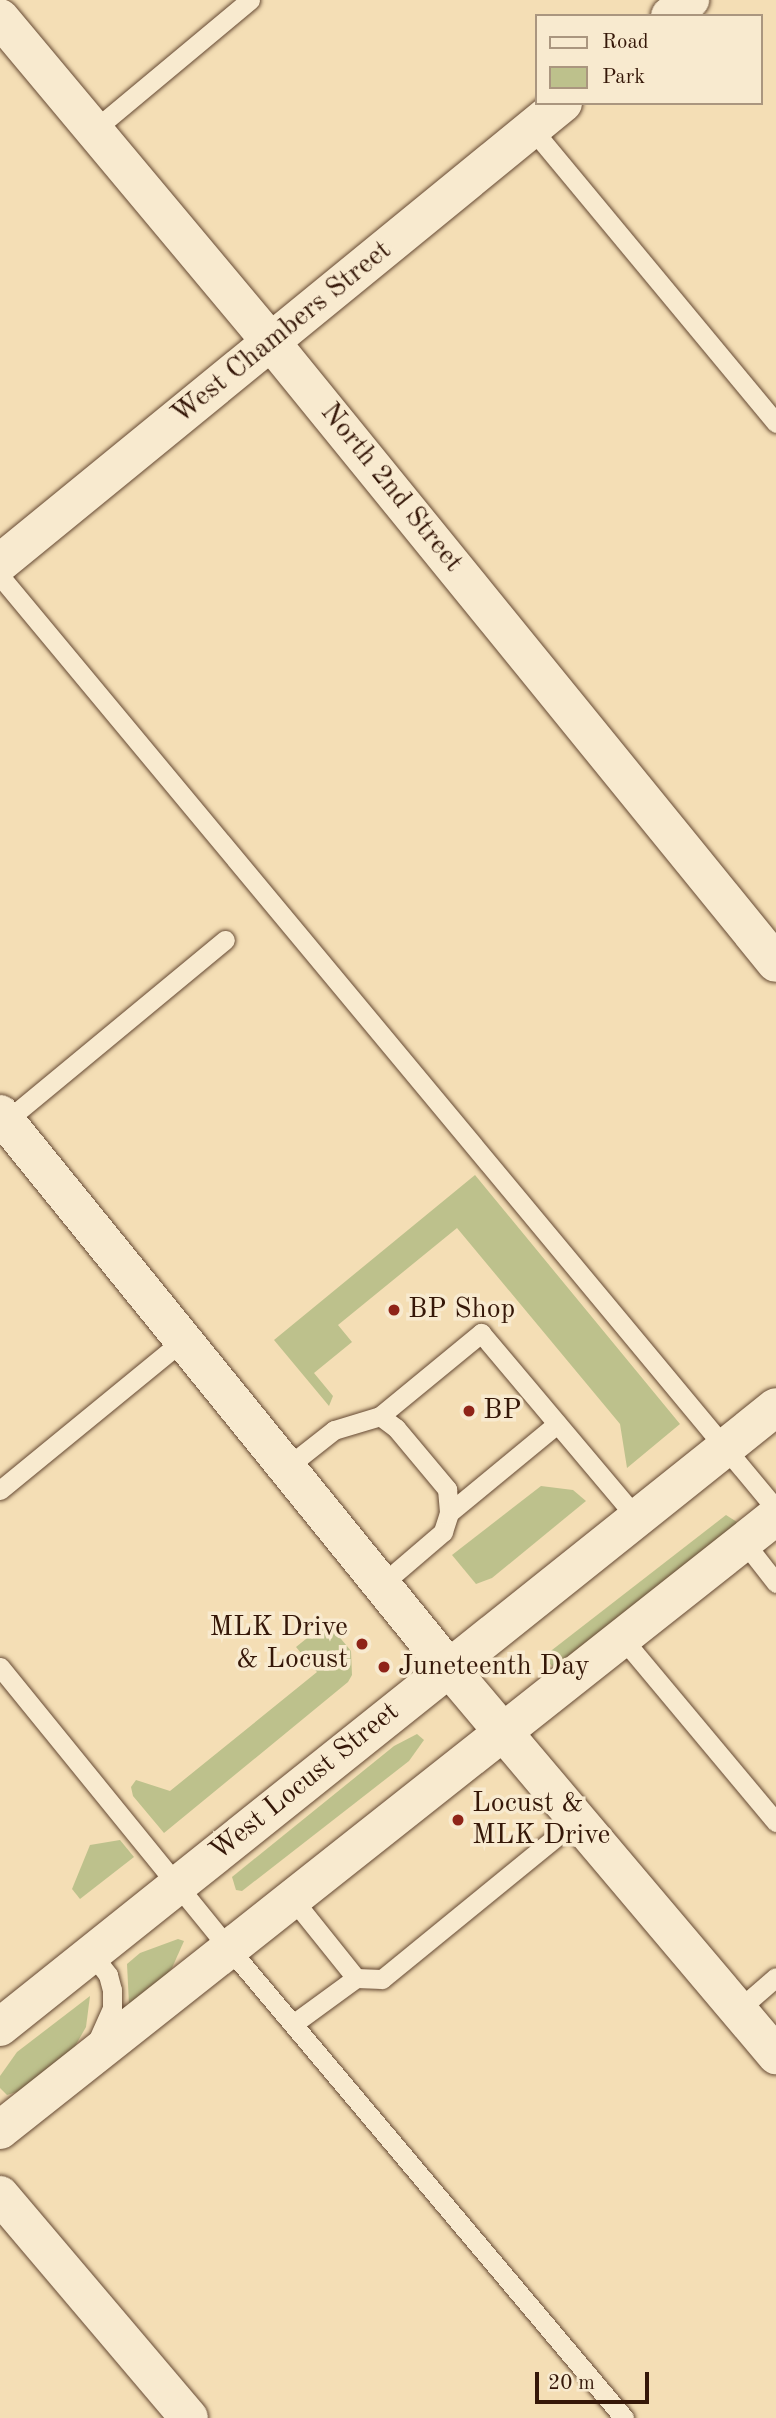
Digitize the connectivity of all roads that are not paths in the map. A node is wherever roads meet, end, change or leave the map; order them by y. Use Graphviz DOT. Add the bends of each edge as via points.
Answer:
graph roads {
  1 [pos="250,0"];
  2 [pos="690,0"];
  3 [pos="672,14"];
  4 [pos="0,18"];
  5 [pos="561,105"];
  6 [pos="532,129"];
  7 [pos="94,130"];
  8 [pos="271,342"];
  9 [pos="776,423"];
  10 [pos="0,563"];
  11 [pos="0,576"];
  12 [pos="225,940"];
  13 [pos="776,963"];
  14 [pos="3,1118"];
  15 [pos="183,1340"];
  16 [pos="776,1407"];
  17 [pos="380,1416"];
  18 [pos="557,1424"];
  19 [pos="726,1448"];
  20 [pos="287,1468"];
  21 [pos="0,1490"];
  22 [pos="776,1509"];
  23 [pos="449,1513"];
  24 [pos="776,1516"];
  25 [pos="637,1518"];
  26 [pos="744,1542"];
  27 [pos="776,1583"];
  28 [pos="382,1585"];
  29 [pos="622,1638"];
  30 [pos="0,1667"];
  31 [pos="449,1668"];
  32 [pos="502,1731"];
  33 [pos="577,1819"];
  34 [pos="776,1822"];
  35 [pos="176,1885"];
  36 [pos="291,1897"];
  37 [pos="227,1947"];
  38 [pos="92,1953"];
  39 [pos="776,1977"];
  40 [pos="356,1978"];
  41 [pos="738,2010"];
  42 [pos="293,2024"];
  43 [pos="0,2027"];
  44 [pos="776,2055"];
  45 [pos="83,2063"];
  46 [pos="0,2130"];
  47 [pos="0,2195"];
  48 [pos="188,2418"];
  49 [pos="624,2418"];
  1 -- 7 [label="lane"];
  2 -- 3 [label="main road"];
  4 -- 7 [label="main road, North 2nd Street"];
  5 -- 6 [label="main road, West Chambers Street"];
  6 -- 8 [label="main road, West Chambers Street"];
  6 -- 9 [label="lane"];
  7 -- 8 [label="main road, North 2nd Street"];
  8 -- 10 [label="main road, West Chambers Street"];
  8 -- 13 [label="main road, North 2nd Street"];
  11 -- 19 [label="lane"];
  12 -- 14 [label="lane"];
  14 -- 15 [label="main road"];
  15 -- 20 [label="main road"];
  15 -- 21 [label="lane"];
  16 -- 19 [label="main road, West Locust Street"];
  17 -- 18 [label="lane" via="481,1333"];
  17 -- 20 [label="lane" via="334,1430"];
  17 -- 23 [label="lane" via="396,1428 447,1489"];
  18 -- 23 [label="lane"];
  18 -- 25 [label="lane"];
  19 -- 22 [label="lane"];
  19 -- 25 [label="main road, West Locust Street"];
  20 -- 28 [label="main road"];
  23 -- 28 [label="lane" via="443,1532"];
  24 -- 26 [label="main road"];
  25 -- 31 [label="main road, West Locust Street"];
  26 -- 27 [label="lane"];
  26 -- 29 [label="main road"];
  28 -- 31 [label="main road"];
  29 -- 32 [label="main road"];
  29 -- 34 [label="lane"];
  30 -- 35 [label="lane"];
  31 -- 32 [label="main road"];
  31 -- 35 [label="main road, West Locust Street"];
  32 -- 33 [label="main road"];
  32 -- 36 [label="main road"];
  33 -- 40 [label="lane" via="382,1979"];
  33 -- 41 [label="main road"];
  35 -- 37 [label="lane"];
  35 -- 38 [label="main road, West Locust Street"];
  36 -- 37 [label="main road"];
  36 -- 40 [label="lane"];
  37 -- 42 [label="lane"];
  37 -- 45 [label="main road"];
  38 -- 43 [label="main road, West Locust Street"];
  38 -- 45 [label="lane" via="108,1975 112,2008"];
  39 -- 41 [label="lane"];
  40 -- 42 [label="lane"];
  41 -- 44 [label="main road"];
  42 -- 49 [label="lane"];
  45 -- 46 [label="main road"];
  47 -- 48 [label="main road"];
}
